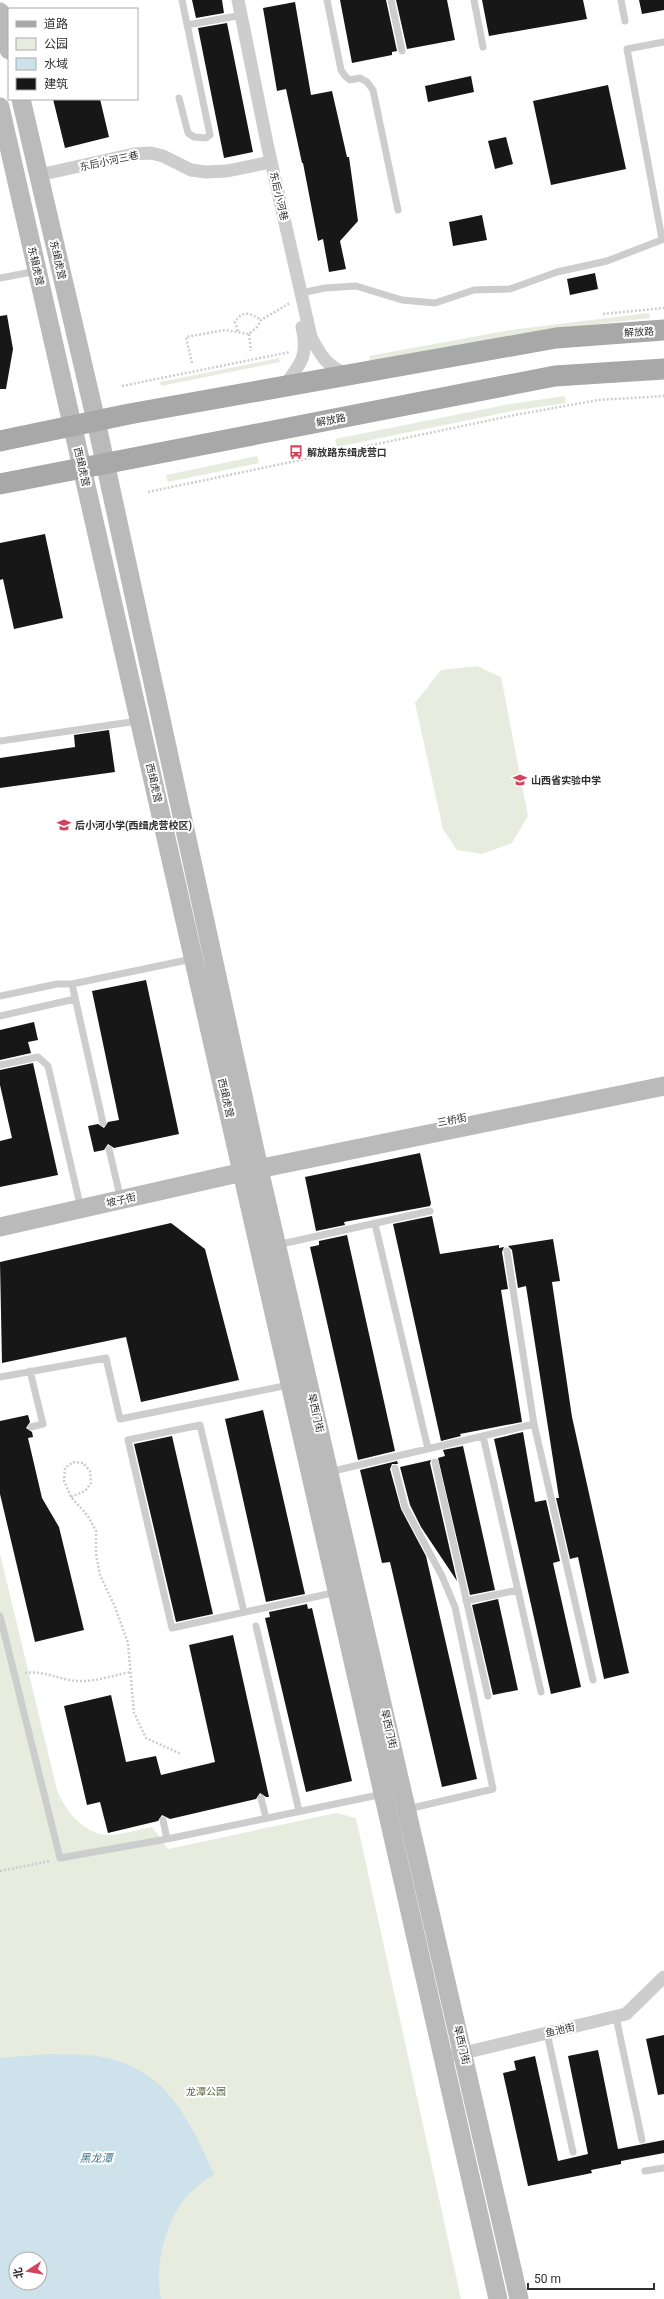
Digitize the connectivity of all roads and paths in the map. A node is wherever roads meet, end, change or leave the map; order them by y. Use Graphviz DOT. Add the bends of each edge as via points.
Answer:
graph roads {
  1 [pos="182,0"];
  2 [pos="234,0"];
  3 [pos="238,0"];
  4 [pos="327,0"];
  5 [pos="391,0"];
  6 [pos="474,0"];
  7 [pos="621,0"];
  8 [pos="0,12"];
  9 [pos="239,16"];
  10 [pos="625,20"];
  11 [pos="187,25"];
  12 [pos="664,42"];
  13 [pos="8,46"];
  14 [pos="483,47"];
  15 [pos="402,51"];
  16 [pos="179,98"];
  17 [pos="20,100"];
  18 [pos="0,107"];
  19 [pos="268,163"];
  20 [pos="39,175"];
  21 [pos="398,210"];
  22 [pos="663,239"];
  23 [pos="37,271"];
  24 [pos="0,278"];
  25 [pos="301,293"];
  26 [pos="290,303"];
  27 [pos="664,308"];
  28 [pos="600,314"];
  29 [pos="261,320"];
  30 [pos="664,330"];
  31 [pos="238,332"];
  32 [pos="249,334"];
  33 [pos="252,351"];
  34 [pos="305,351"];
  35 [pos="192,364"];
  36 [pos="664,369"];
  37 [pos="348,375"];
  38 [pos="122,386"];
  39 [pos="284,386"];
  40 [pos="664,396"];
  41 [pos="96,421"];
  42 [pos="72,426"];
  43 [pos="0,441"];
  44 [pos="105,463"];
  45 [pos="82,468"];
  46 [pos="0,484"];
  47 [pos="148,492"];
  48 [pos="140,721"];
  49 [pos="0,741"];
  50 [pos="194,959"];
  51 [pos="72,984"];
  52 [pos="0,996"];
  53 [pos="75,999"];
  54 [pos="0,1016"];
  55 [pos="0,1065"];
  56 [pos="664,1077"];
  57 [pos="664,1086"];
  58 [pos="103,1123"];
  59 [pos="109,1149"];
  60 [pos="250,1166"];
  61 [pos="120,1195"];
  62 [pos="80,1204"];
  63 [pos="430,1211"];
  64 [pos="0,1218"];
  65 [pos="375,1224"];
  66 [pos="0,1227"];
  67 [pos="277,1245"];
  68 [pos="507,1251"];
  69 [pos="30,1371"];
  70 [pos="0,1377"];
  71 [pos="291,1384"];
  72 [pos="534,1424"];
  73 [pos="31,1427"];
  74 [pos="483,1436"];
  75 [pos="428,1449"];
  76 [pos="434,1462"];
  77 [pos="395,1468"];
  78 [pos="329,1472"];
  79 [pos="71,1498"];
  80 [pos="518,1590"];
  81 [pos="338,1592"];
  82 [pos="466,1601"];
  83 [pos="244,1612"];
  84 [pos="0,1616"];
  85 [pos="256,1626"];
  86 [pos="131,1672"];
  87 [pos="15,1676"];
  88 [pos="593,1680"];
  89 [pos="541,1692"];
  90 [pos="488,1696"];
  91 [pos="181,1754"];
  92 [pos="383,1794"];
  93 [pos="261,1798"];
  94 [pos="408,1809"];
  95 [pos="299,1811"];
  96 [pos="266,1818"];
  97 [pos="163,1820"];
  98 [pos="167,1839"];
  99 [pos="60,1858"];
  100 [pos="0,1871"];
  101 [pos="664,1977"];
  102 [pos="616,2016"];
  103 [pos="547,2033"];
  104 [pos="464,2053"];
  105 [pos="443,2058"];
  106 [pos="642,2140"];
  107 [pos="573,2152"];
  108 [pos="664,2168"];
  109 [pos="645,2172"];
  110 [pos="498,2299"];
  111 [pos="519,2299"];
  1 -- 11 [label="lane"];
  2 -- 9 [label="street, 东后小河巷"];
  3 -- 9 [label="street, 东后小河巷"];
  4 -- 21 [label="lane" via="341,70 350,80 360,78 368,82 373,90"];
  5 -- 15 [label="lane"];
  6 -- 14 [label="lane"];
  7 -- 10 [label="lane"];
  8 -- 13 [label="main road"];
  9 -- 11 [label="lane"];
  9 -- 19 [label="street, 东后小河巷"];
  11 -- 16 [label="lane" via="210,135 206,138 194,137 188,132"];
  12 -- 22 [label="lane" via="627,49"];
  17 -- 20 [label="main road, 东缉虎营"];
  18 -- 23 [label="main road, 东辑虎营"];
  19 -- 20 [label="street, 东后小河三巷" via="227,171 206,172 191,170 151,153 134,154"];
  19 -- 25 [label="street, 东后小河巷"];
  19 -- 34 [label="street, 东后小河巷" via="305,338"];
  20 -- 41 [label="main road, 东缉虎营"];
  22 -- 25 [label="lane" via="607,261 557,272 510,289 474,290 435,303 402,300 356,286"];
  23 -- 24 [label="lane"];
  23 -- 42 [label="main road, 东辑虎营"];
  25 -- 37 [label="street, 东后小河巷" via="312,337 324,360 334,369"];
  26 -- 29 [label="path"];
  27 -- 28 [label="path"];
  29 -- 31 [label="path" via="251,314 239,316 235,322"];
  29 -- 32 [label="path"];
  30 -- 37 [label="main road, 解放路" via="556,338"];
  31 -- 32 [label="path"];
  31 -- 35 [label="path" via="225,330 186,337"];
  32 -- 33 [label="path"];
  34 -- 38 [label="path" via="278,353"];
  34 -- 39 [label="street, 东后小河巷" via="301,365"];
  36 -- 44 [label="main road, 解放路" via="555,376"];
  37 -- 39 [label="main road, 解放路"];
  39 -- 41 [label="main road, 解放路"];
  40 -- 47 [label="path" via="598,400 516,415"];
  41 -- 42 [label="main road, 解放路"];
  41 -- 44 [label="main road, 西缉虎营"];
  42 -- 43 [label="main road, 解放路"];
  42 -- 45 [label="main road, 西缉虎营"];
  44 -- 45 [label="main road, 解放路"];
  44 -- 60 [label="main road, 西缉虎营"];
  45 -- 46 [label="main road, 解放路"];
  45 -- 48 [label="main road, 西缉虎营"];
  48 -- 49 [label="lane"];
  48 -- 50 [label="main road, 西缉虎营"];
  50 -- 51 [label="lane"];
  50 -- 60 [label="main road, 西缉虎营"];
  51 -- 52 [label="lane" via="58,984"];
  51 -- 53 [label="lane"];
  53 -- 54 [label="lane"];
  53 -- 58 [label="lane"];
  55 -- 62 [label="lane" via="38,1057 48,1066"];
  56 -- 60 [label="main road, 三桥街"];
  57 -- 60 [label="main road, 三桥街"];
  59 -- 61 [label="lane"];
  60 -- 61 [label="main road, 坡子街"];
  60 -- 67 [label="main road, 旱西门街"];
  60 -- 71 [label="main road, 旱西门街"];
  61 -- 62 [label="main road, 坡子街"];
  62 -- 64 [label="main road, 坡子街"];
  62 -- 66 [label="main road, 坡子街"];
  63 -- 65 [label="lane"];
  65 -- 67 [label="lane"];
  65 -- 75 [label="lane"];
  67 -- 78 [label="main road, 旱西门街"];
  68 -- 72 [label="lane"];
  69 -- 70 [label="lane"];
  69 -- 71 [label="lane" via="106,1358 120,1419"];
  69 -- 73 [label="lane" via="43,1424"];
  71 -- 81 [label="main road, 旱西门街"];
  72 -- 74 [label="lane"];
  72 -- 88 [label="lane"];
  74 -- 75 [label="lane"];
  74 -- 80 [label="lane"];
  75 -- 78 [label="lane"];
  76 -- 82 [label="lane"];
  77 -- 94 [label="lane" via="405,1507 442,1576 455,1607 493,1789"];
  78 -- 94 [label="main road, 旱西门街"];
  79 -- 79 [label="path" via="64,1481 65,1468 73,1462 83,1463 90,1471 91,1483 85,1491"];
  79 -- 86 [label="path" via="88,1516 96,1531 96,1554 100,1575 116,1607 128,1642"];
  80 -- 82 [label="lane"];
  80 -- 89 [label="lane"];
  81 -- 83 [label="lane"];
  81 -- 92 [label="main road, 旱西门街"];
  82 -- 90 [label="lane"];
  83 -- 83 [label="lane" via="172,1628 128,1440 200,1425"];
  84 -- 87 [label="lane"];
  85 -- 95 [label="lane"];
  86 -- 87 [label="path" via="81,1681 65,1680 39,1673"];
  86 -- 91 [label="path" via="134,1713 146,1738"];
  87 -- 99 [label="lane"];
  92 -- 95 [label="lane"];
  92 -- 105 [label="main road, 旱西门街"];
  93 -- 96 [label="lane"];
  94 -- 104 [label="main road, 旱西门街"];
  95 -- 96 [label="lane"];
  96 -- 98 [label="lane"];
  97 -- 98 [label="lane"];
  98 -- 99 [label="lane"];
  99 -- 100 [label="path"];
  101 -- 102 [label="street, 鱼池街" via="626,2014"];
  102 -- 103 [label="street, 鱼池街"];
  102 -- 106 [label="lane"];
  103 -- 104 [label="street, 鱼池街"];
  103 -- 107 [label="lane"];
  104 -- 105 [label="street, 鱼池街"];
  104 -- 111 [label="main road, 旱西门街"];
  105 -- 110 [label="main road, 旱西门街"];
  108 -- 109 [label="lane"];
}
